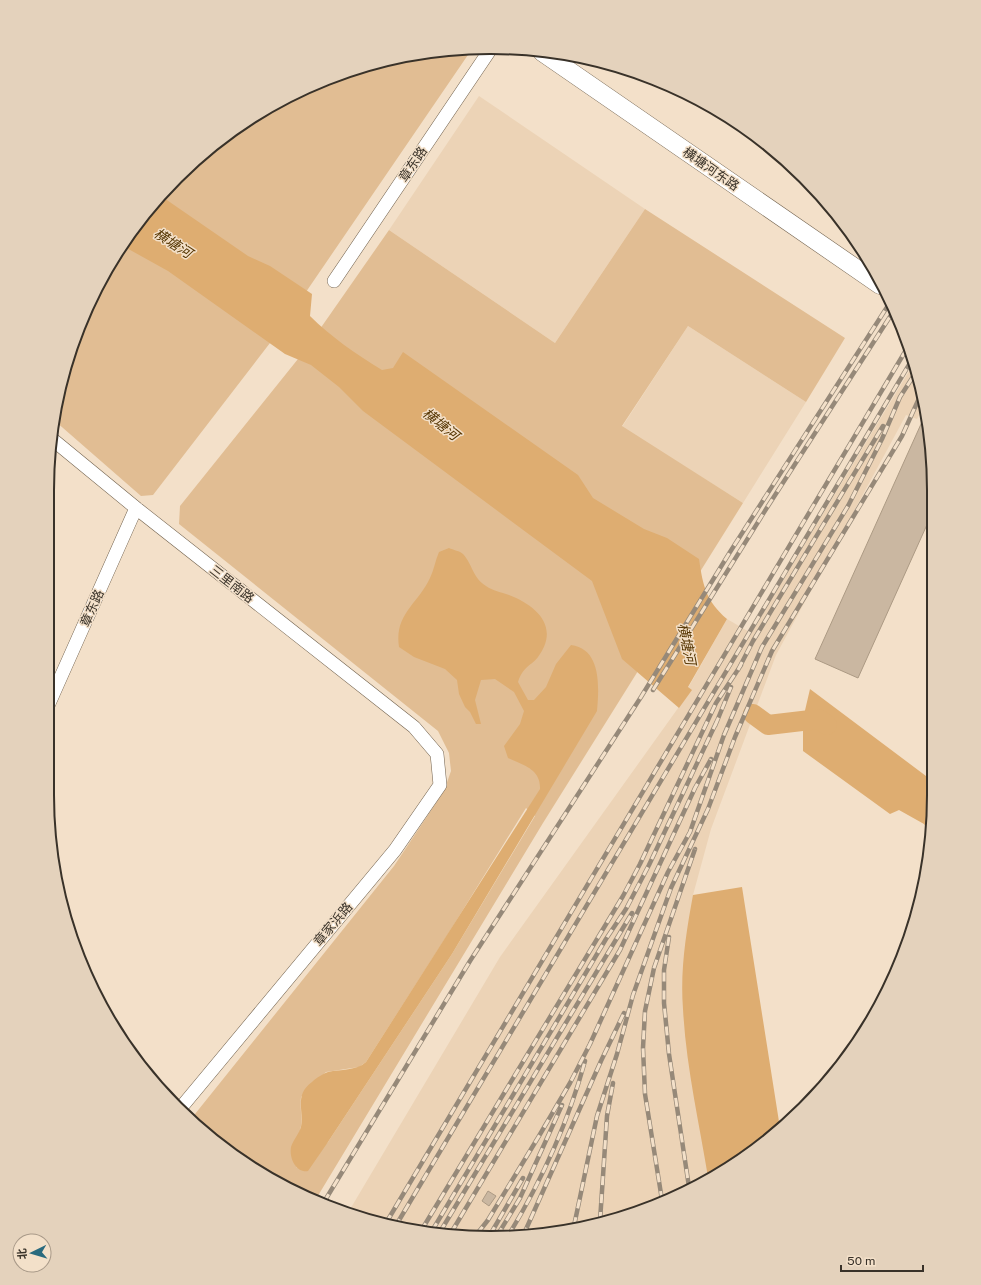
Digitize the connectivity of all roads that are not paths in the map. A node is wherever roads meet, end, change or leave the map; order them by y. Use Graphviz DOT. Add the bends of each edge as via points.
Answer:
graph roads {
  1 [pos="487,54"];
  2 [pos="552,59"];
  3 [pos="334,281"];
  4 [pos="874,282"];
  5 [pos="57,442"];
  6 [pos="136,508"];
  7 [pos="54,692"];
  8 [pos="414,727"];
  9 [pos="184,1104"];
  1 -- 3 [label="street, 章东路"];
  2 -- 4 [label="main road, 横塘河东路"];
  5 -- 6 [label="street, 三里南路"];
  6 -- 7 [label="street, 章东路"];
  6 -- 8 [label="street, 三里南路"];
  8 -- 9 [label="street, 章家浜路" via="436,754 440,785 395,850"];
}
